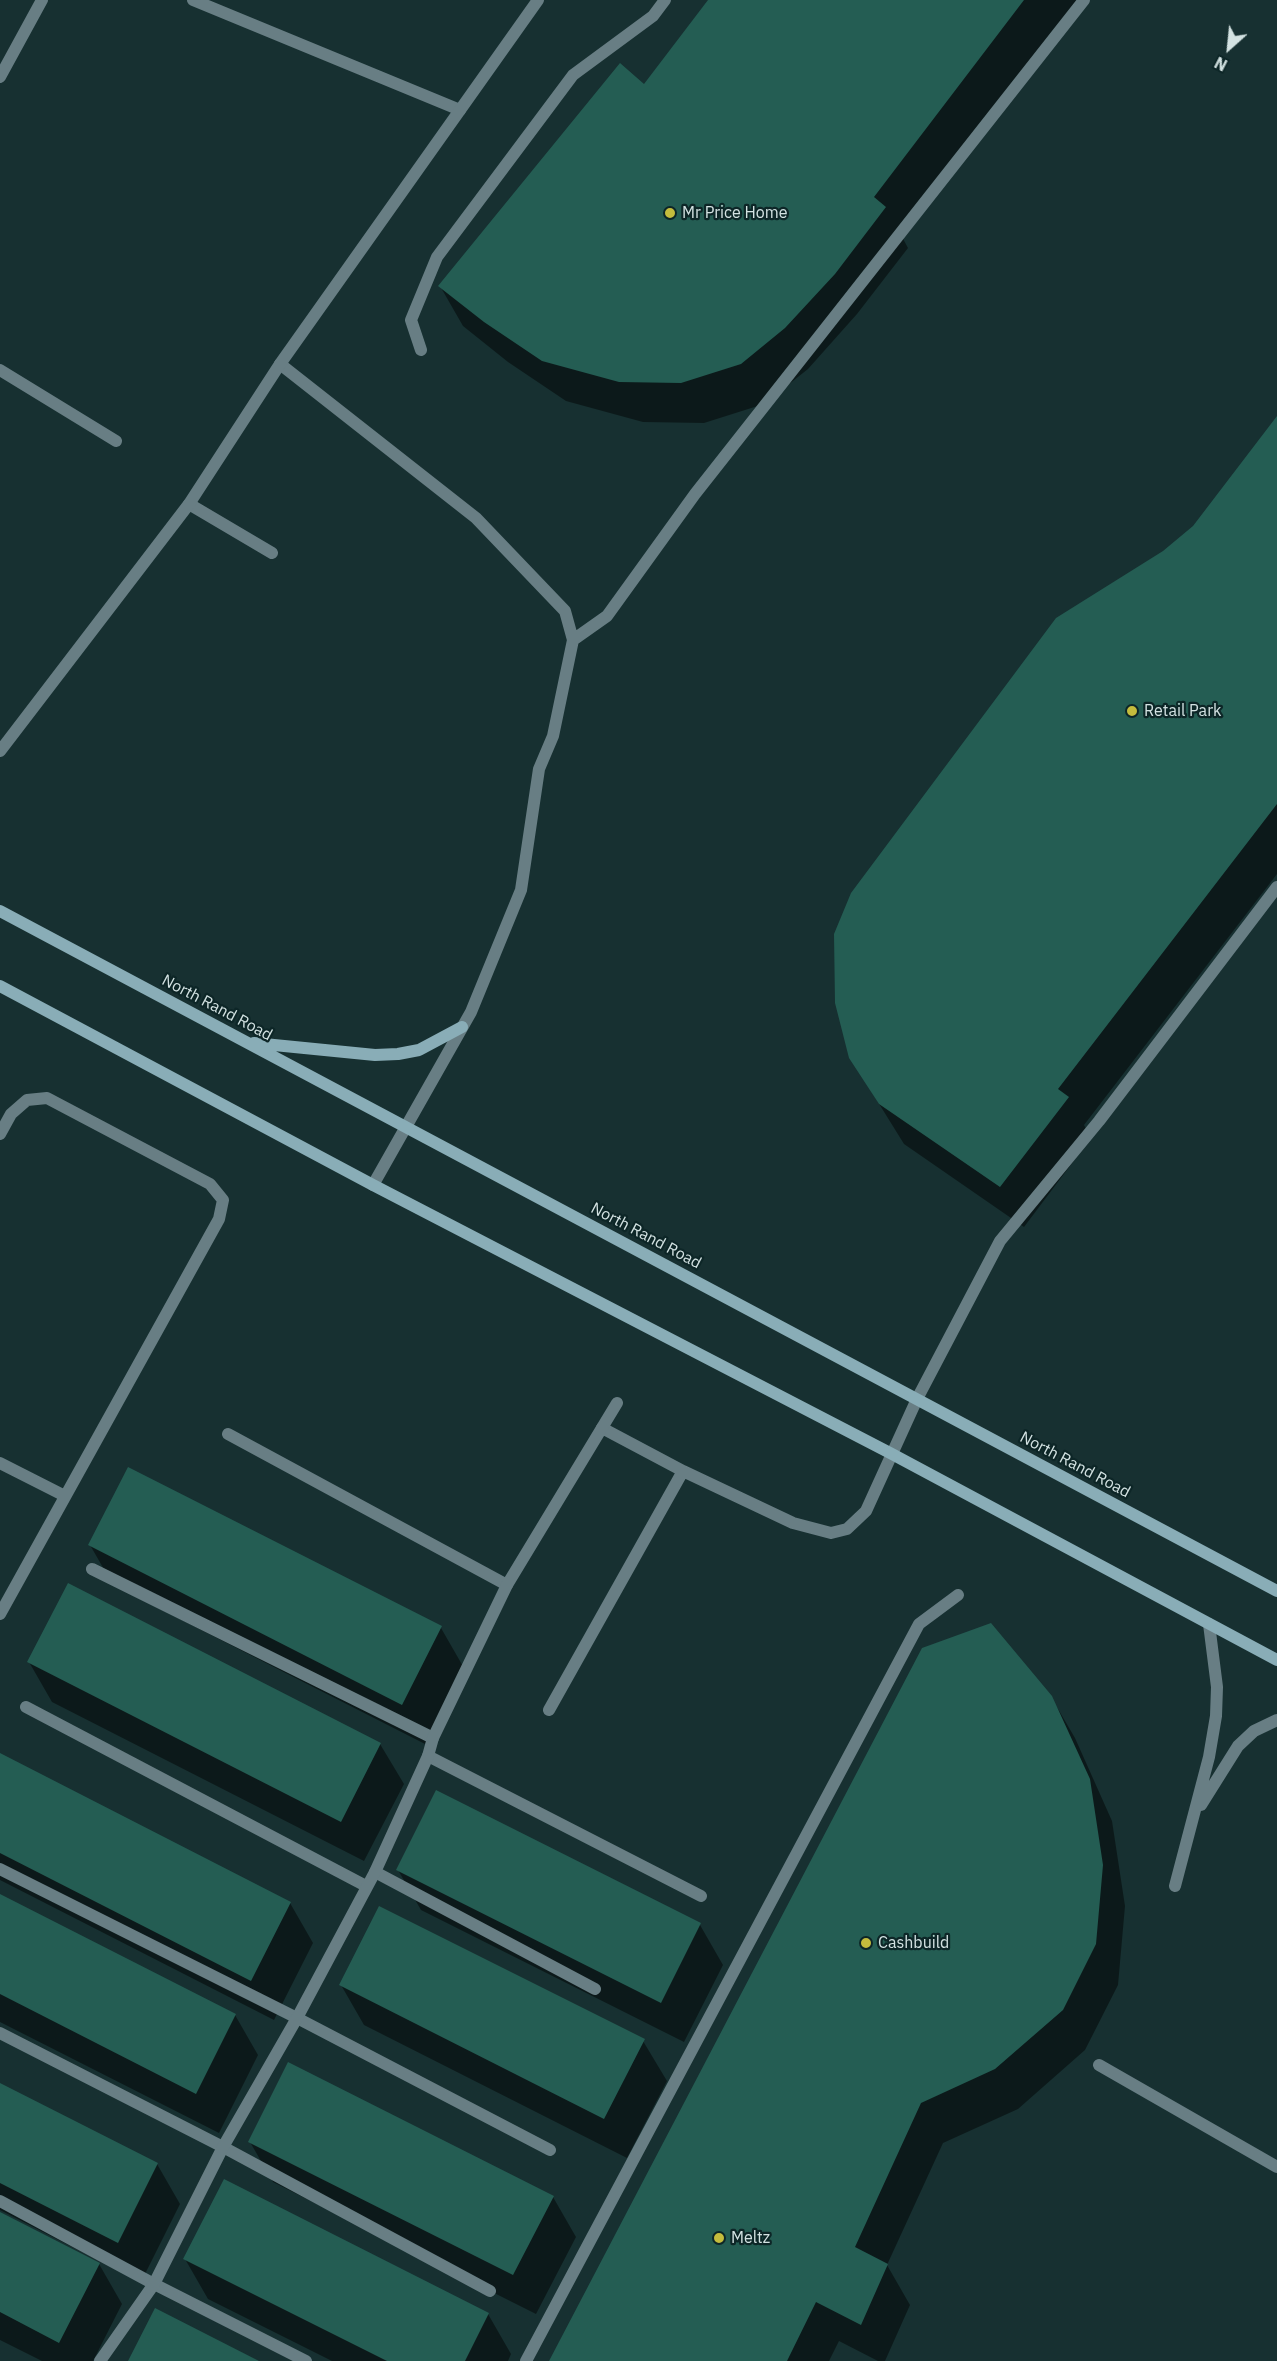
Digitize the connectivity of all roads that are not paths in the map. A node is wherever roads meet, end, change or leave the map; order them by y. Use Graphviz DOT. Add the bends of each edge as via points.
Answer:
graph roads {
  1 [pos="42,0"];
  2 [pos="194,0"];
  3 [pos="538,0"];
  4 [pos="665,0"];
  5 [pos="1084,0"];
  6 [pos="0,77"];
  7 [pos="460,110"];
  8 [pos="421,350"];
  9 [pos="280,364"];
  10 [pos="0,370"];
  11 [pos="116,441"];
  12 [pos="189,504"];
  13 [pos="272,552"];
  14 [pos="573,640"];
  15 [pos="0,751"];
  16 [pos="1277,887"];
  17 [pos="0,911"];
  18 [pos="0,987"];
  19 [pos="462,1027"];
  20 [pos="247,1042"];
  21 [pos="407,1127"];
  22 [pos="0,1134"];
  23 [pos="373,1185"];
  24 [pos="917,1399"];
  25 [pos="617,1403"];
  26 [pos="602,1428"];
  27 [pos="228,1434"];
  28 [pos="892,1454"];
  29 [pos="0,1463"];
  30 [pos="683,1472"];
  31 [pos="65,1496"];
  32 [pos="92,1569"];
  33 [pos="507,1585"];
  34 [pos="1277,1591"];
  35 [pos="958,1595"];
  36 [pos="0,1614"];
  37 [pos="1209,1624"];
  38 [pos="1277,1660"];
  39 [pos="26,1707"];
  40 [pos="549,1710"];
  41 [pos="1277,1720"];
  42 [pos="433,1738"];
  43 [pos="428,1756"];
  44 [pos="1194,1816"];
  45 [pos="0,1869"];
  46 [pos="375,1872"];
  47 [pos="366,1886"];
  48 [pos="1175,1886"];
  49 [pos="701,1896"];
  50 [pos="595,1989"];
  51 [pos="297,2018"];
  52 [pos="0,2033"];
  53 [pos="1099,2065"];
  54 [pos="223,2147"];
  55 [pos="550,2150"];
  56 [pos="1277,2167"];
  57 [pos="0,2201"];
  58 [pos="154,2284"];
  59 [pos="490,2291"];
  60 [pos="100,2361"];
  61 [pos="306,2361"];
  62 [pos="526,2361"];
  1 -- 6 [label="street"];
  2 -- 7 [label="street"];
  3 -- 7 [label="street"];
  4 -- 8 [label="street" via="653,16 573,75 437,257 411,320"];
  5 -- 14 [label="street" via="695,494 607,616"];
  7 -- 9 [label="street"];
  9 -- 12 [label="street"];
  9 -- 14 [label="street" via="476,518 565,611"];
  10 -- 11 [label="street"];
  12 -- 13 [label="street"];
  12 -- 15 [label="street"];
  14 -- 19 [label="street" via="553,736 539,770 521,890"];
  16 -- 24 [label="street" via="1099,1121 1000,1240"];
  17 -- 20 [label="main road, North Rand Road"];
  18 -- 23 [label="main road"];
  19 -- 20 [label="main road" via="419,1050 398,1054"];
  19 -- 21 [label="street"];
  20 -- 21 [label="main road, North Rand Road"];
  21 -- 23 [label="street"];
  21 -- 24 [label="main road, North Rand Road"];
  22 -- 31 [label="street" via="11,1114 27,1100 46,1098 210,1184 223,1200 219,1219"];
  23 -- 28 [label="main road"];
  24 -- 28 [label="street"];
  24 -- 34 [label="main road, North Rand Road"];
  25 -- 26 [label="street"];
  26 -- 30 [label="street"];
  26 -- 33 [label="street"];
  27 -- 33 [label="street"];
  28 -- 30 [label="street" via="866,1511 847,1529 831,1533 793,1523"];
  28 -- 37 [label="main road"];
  29 -- 31 [label="street"];
  30 -- 40 [label="street"];
  31 -- 36 [label="street"];
  32 -- 42 [label="street"];
  33 -- 42 [label="street"];
  35 -- 62 [label="street" via="919,1624"];
  37 -- 38 [label="main road"];
  37 -- 44 [label="street" via="1217,1687 1216,1716"];
  39 -- 47 [label="street"];
  41 -- 44 [label="street" via="1254,1731 1238,1746"];
  42 -- 43 [label="street"];
  43 -- 46 [label="street"];
  43 -- 49 [label="street"];
  44 -- 48 [label="street"];
  45 -- 51 [label="street"];
  46 -- 47 [label="street"];
  46 -- 50 [label="street"];
  47 -- 51 [label="street"];
  51 -- 54 [label="street"];
  51 -- 55 [label="street"];
  52 -- 54 [label="street"];
  53 -- 56 [label="street"];
  54 -- 58 [label="street"];
  54 -- 59 [label="street"];
  57 -- 58 [label="street"];
  58 -- 60 [label="street"];
  58 -- 61 [label="street"];
}
